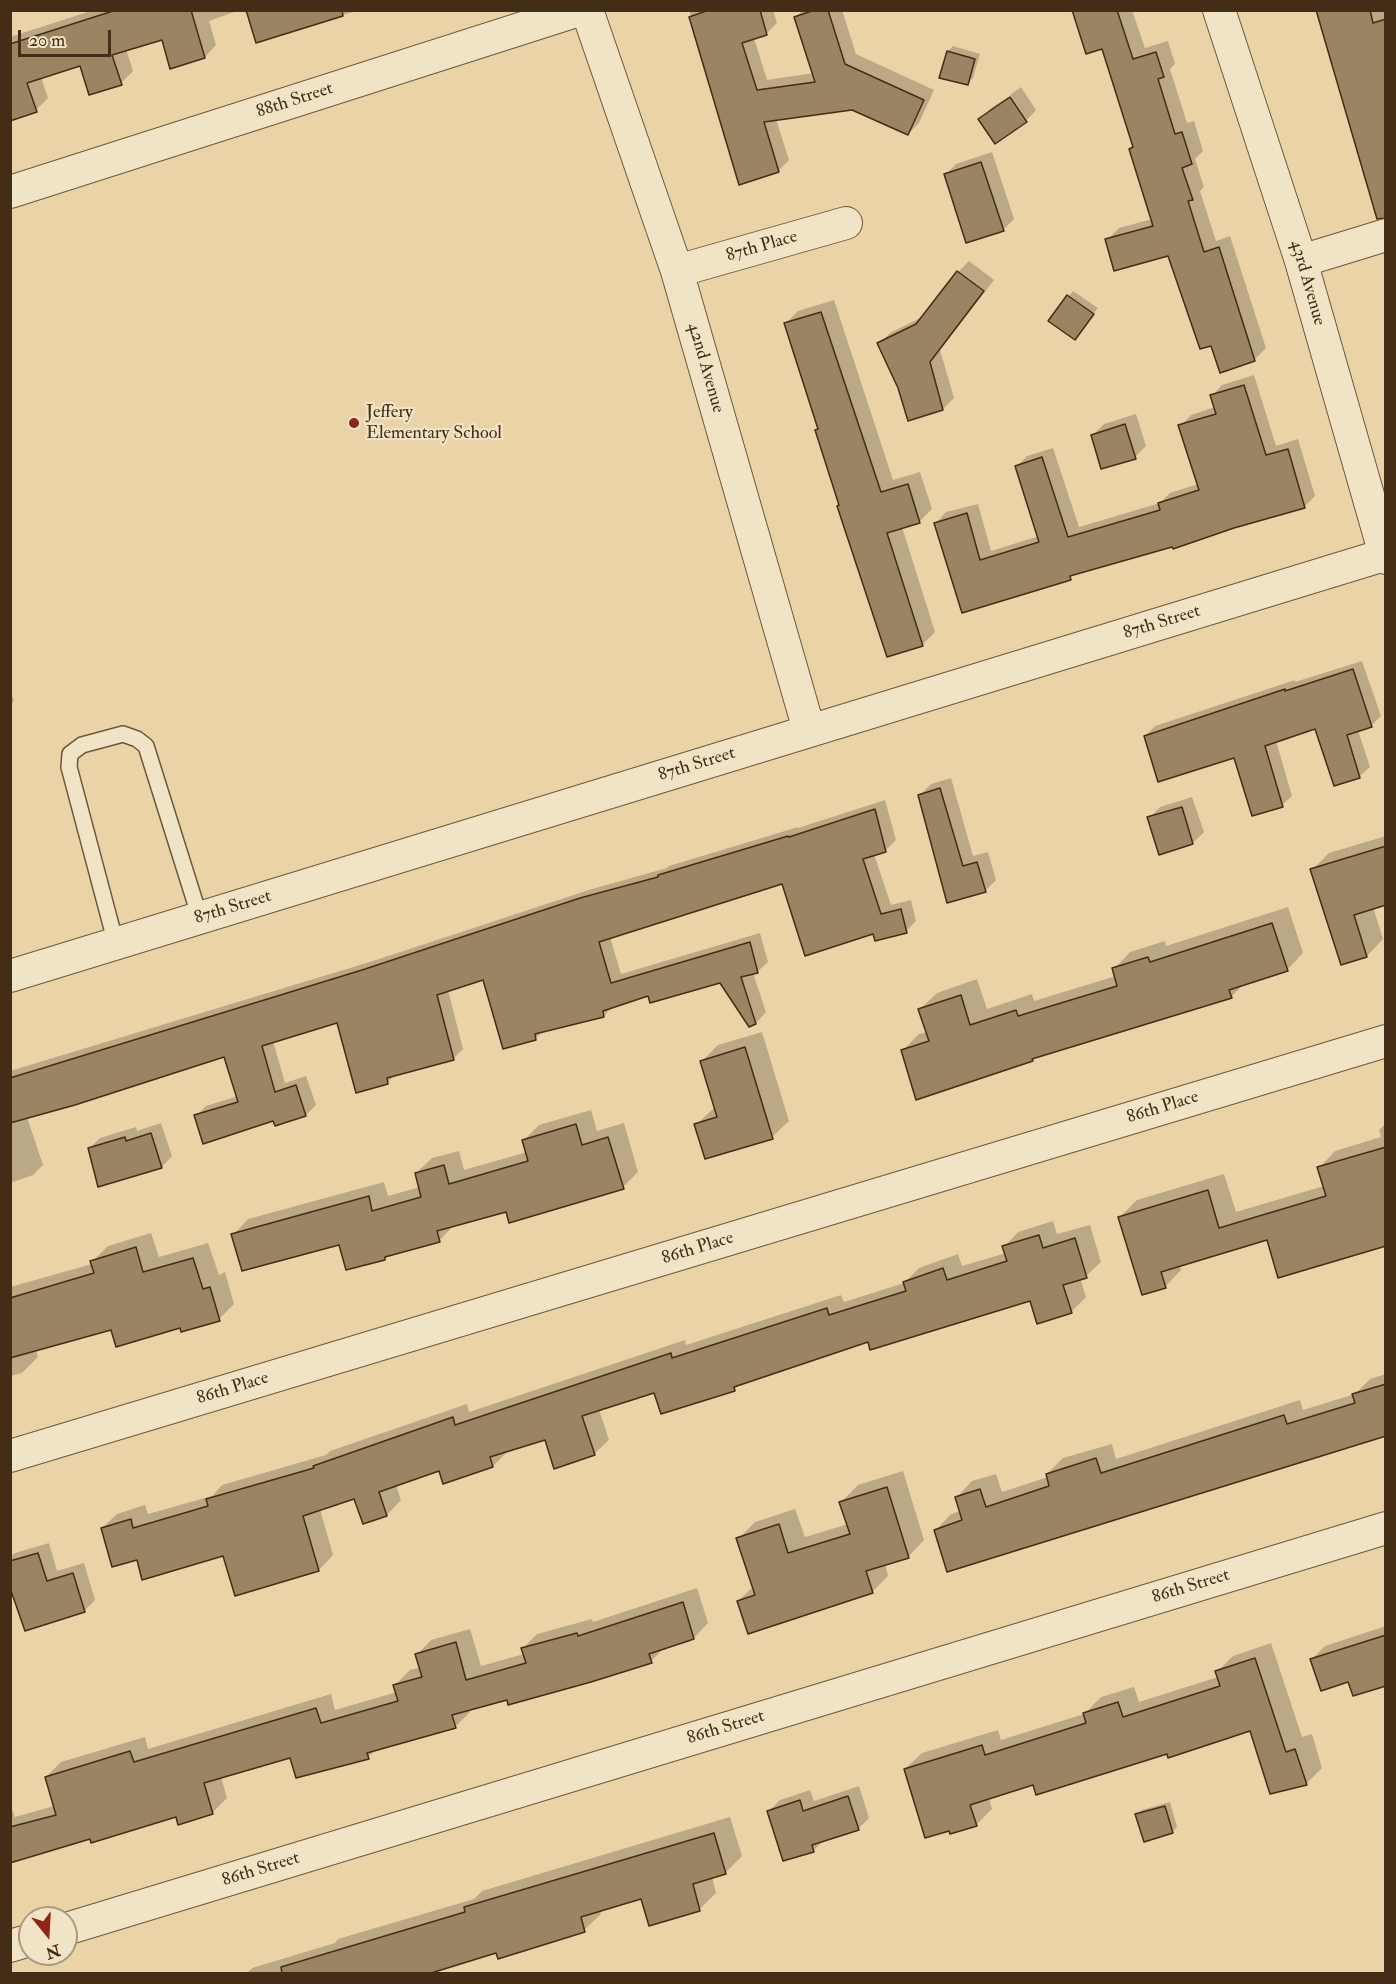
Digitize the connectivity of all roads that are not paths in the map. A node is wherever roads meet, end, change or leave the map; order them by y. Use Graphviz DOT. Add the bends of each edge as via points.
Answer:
graph roads {
  1 [pos="579,10"];
  2 [pos="587,10"];
  3 [pos="1219,10"];
  4 [pos="10,192"];
  5 [pos="846,224"];
  6 [pos="1386,235"];
  7 [pos="1301,261"];
  8 [pos="677,271"];
  9 [pos="1385,557"];
  10 [pos="809,730"];
  11 [pos="200,918"];
  12 [pos="116,944"];
  13 [pos="10,976"];
  14 [pos="1386,1041"];
  15 [pos="10,1456"];
  16 [pos="1386,1528"];
  17 [pos="78,1925"];
  1 -- 4 [label="street, 88th Street"];
  2 -- 8 [label="street, 42nd Avenue"];
  3 -- 7 [label="street, 43rd Avenue"];
  5 -- 8 [label="street, 87th Place"];
  6 -- 7 [label="street"];
  7 -- 9 [label="street, 43rd Avenue"];
  8 -- 10 [label="street, 42nd Avenue"];
  9 -- 10 [label="street, 87th Street"];
  10 -- 11 [label="street, 87th Street"];
  11 -- 12 [label="street, 87th Street"];
  11 -- 12 [label="lane" via="146,746 123,734 82,745 70,754 69,767"];
  12 -- 13 [label="street, 87th Street"];
  14 -- 15 [label="street, 86th Place"];
  16 -- 17 [label="street, 86th Street"];
}
